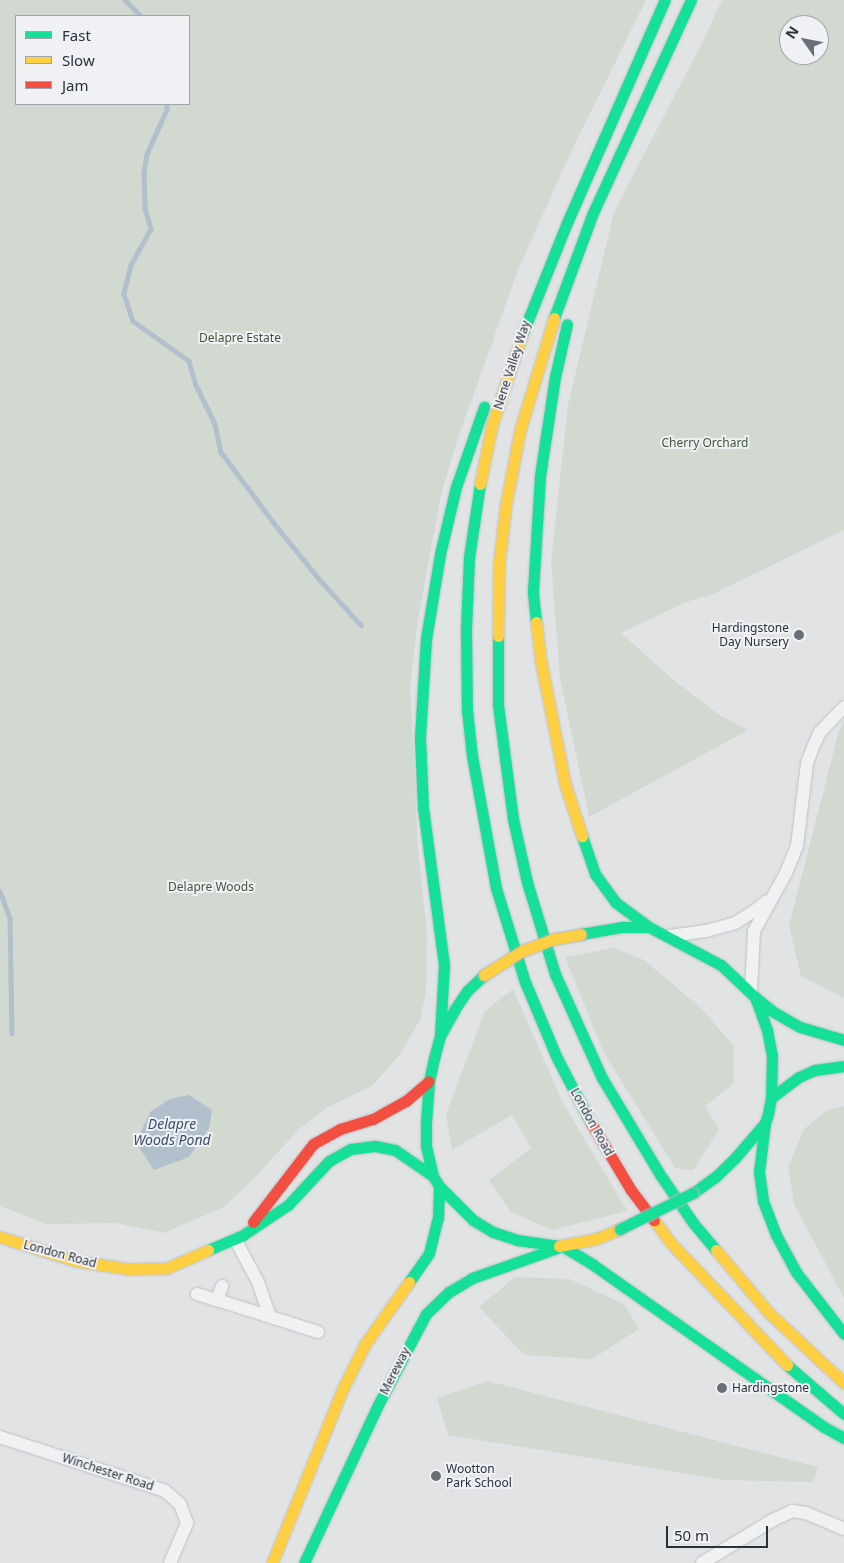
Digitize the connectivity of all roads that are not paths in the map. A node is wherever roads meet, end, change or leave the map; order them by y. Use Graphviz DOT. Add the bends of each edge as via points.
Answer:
graph roads {
  1 [pos="666,0"];
  2 [pos="691,0"];
  3 [pos="622,101"];
  4 [pos="592,215"];
  5 [pos="502,355"];
  6 [pos="489,392"];
  7 [pos="844,707"];
  8 [pos="472,756"];
  9 [pos="773,895"];
  10 [pos="649,927"];
  11 [pos="670,936"];
  12 [pos="753,994"];
  13 [pos="440,1036"];
  14 [pos="844,1040"];
  15 [pos="844,1066"];
  16 [pos="429,1081"];
  17 [pos="771,1098"];
  18 [pos="764,1123"];
  19 [pos="436,1181"];
  20 [pos="239,1237"];
  21 [pos="0,1238"];
  22 [pos="560,1248"];
  23 [pos="222,1286"];
  24 [pos="197,1294"];
  25 [pos="217,1300"];
  26 [pos="270,1316"];
  27 [pos="318,1332"];
  28 [pos="844,1334"];
  29 [pos="844,1383"];
  30 [pos="844,1414"];
  31 [pos="0,1437"];
  32 [pos="844,1438"];
  33 [pos="844,1529"];
  34 [pos="306,1561"];
  35 [pos="170,1563"];
  36 [pos="272,1563"];
  37 [pos="702,1563"];
  1 -- 3 [label="main road, Nene Valley Way"];
  2 -- 4 [label="main road, Nene Valley Way"];
  3 -- 5 [label="main road" via="558,216"];
  3 -- 8 [label="main road, Nene Valley Way" via="527,318 492,426 469,558 467,710"];
  4 -- 10 [label="main road" via="555,377 540,476 533,591 540,657 565,784 595,874 615,902"];
  4 -- 29 [label="main road, Nene Valley Way" via="553,321 520,430 506,503 499,562 498,705 513,819 555,974 602,1078 694,1224 769,1313"];
  6 -- 13 [label="main road" via="456,487 440,554 426,639 420,737 423,807 444,965"];
  7 -- 9 [label="street" via="820,732 812,747 797,846"];
  8 -- 30 [label="main road, London Road" via="496,888 524,982 557,1058 592,1126 631,1190 670,1242 798,1376"];
  9 -- 11 [label="street" via="735,923"];
  9 -- 12 [label="street" via="754,930"];
  10 -- 11 [label="main road"];
  10 -- 13 [label="main road, bridge" via="622,927 554,939 522,951 484,975 467,992"];
  11 -- 12 [label="main road" via="720,965"];
  12 -- 14 [label="main road" via="772,1011 800,1027"];
  12 -- 17 [label="main road" via="767,1030 772,1055"];
  13 -- 16 [label="main road"];
  15 -- 17 [label="main road" via="816,1070 799,1077"];
  16 -- 19 [label="main road" via="426,1146"];
  16 -- 20 [label="main road, London Road" via="406,1101 373,1119 340,1129 313,1144"];
  17 -- 18 [label="main road"];
  18 -- 22 [label="main road, Mereway, bridge" via="735,1158 693,1193 596,1240"];
  18 -- 28 [label="main road" via="759,1172 763,1201 772,1227 796,1272"];
  19 -- 20 [label="main road, London Road" via="396,1150 375,1146 351,1149 328,1161 288,1206"];
  19 -- 22 [label="main road, London Road" via="473,1220 493,1232"];
  19 -- 36 [label="main road" via="438,1218 429,1253 365,1344 344,1386"];
  20 -- 21 [label="main road, London Road" via="167,1268 128,1269 76,1261"];
  20 -- 26 [label="street"];
  22 -- 32 [label="main road" via="592,1264"];
  22 -- 34 [label="main road, Mereway" via="472,1278 449,1292 426,1314 332,1500"];
  23 -- 25 [label="street"];
  24 -- 25 [label="street"];
  25 -- 26 [label="street"];
  26 -- 27 [label="street"];
  31 -- 35 [label="street, Winchester Road" via="165,1491 180,1504 187,1523"];
  33 -- 37 [label="street" via="806,1513 792,1511"];
}
